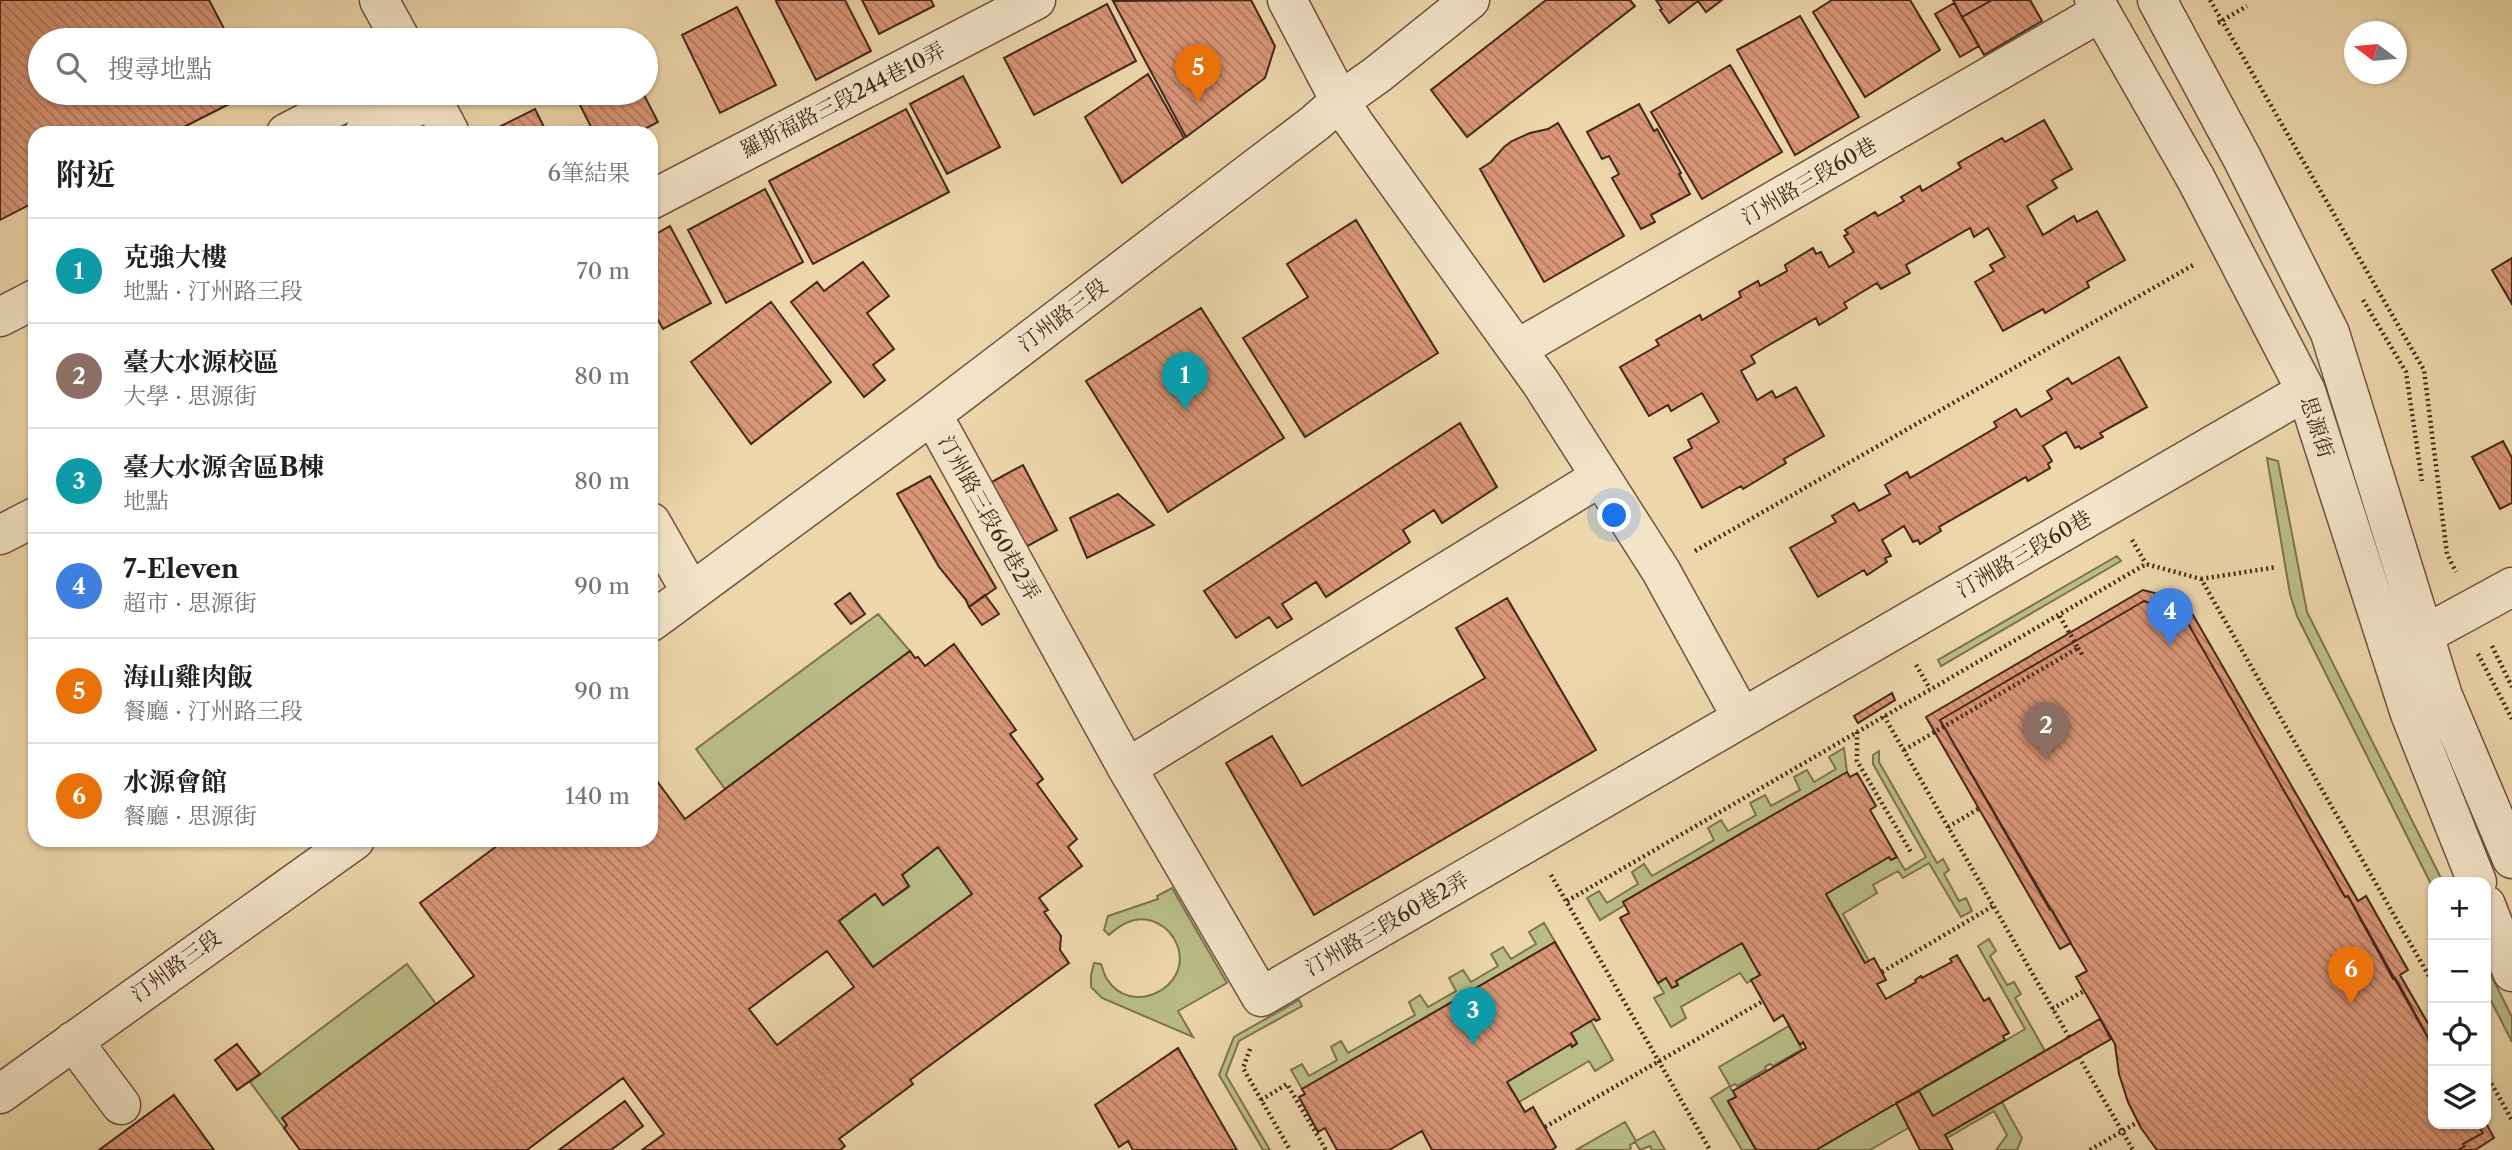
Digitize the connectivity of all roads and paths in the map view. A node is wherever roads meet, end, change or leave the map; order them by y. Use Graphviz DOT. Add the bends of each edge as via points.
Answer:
graph roads {
  1 [pos="379,0"];
  2 [pos="1036,0"];
  3 [pos="1287,0"];
  4 [pos="1470,0"];
  5 [pos="2157,0"];
  6 [pos="2098,6"];
  7 [pos="394,28"];
  8 [pos="1340,101"];
  9 [pos="340,105"];
  10 [pos="414,105"];
  11 [pos="435,105"];
  12 [pos="299,126"];
  13 [pos="376,126"];
  14 [pos="446,126"];
  15 [pos="658,196"];
  16 [pos="2229,245"];
  17 [pos="28,303"];
  18 [pos="0,317"];
  19 [pos="1517,349"];
  20 [pos="2306,391"];
  21 [pos="929,417"];
  22 [pos="1600,477"];
  23 [pos="28,521"];
  24 [pos="658,534"];
  25 [pos="0,535"];
  26 [pos="2130,536"];
  27 [pos="2146,564"];
  28 [pos="2277,566"];
  29 [pos="1661,571"];
  30 [pos="2201,579"];
  31 [pos="2512,587"];
  32 [pos="691,592"];
  33 [pos="2059,615"];
  34 [pos="658,617"];
  35 [pos="2424,635"];
  36 [pos="2078,648"];
  37 [pos="2083,656"];
  38 [pos="1914,662"];
  39 [pos="1930,689"];
  40 [pos="1884,716"];
  41 [pos="1742,718"];
  42 [pos="1857,732"];
  43 [pos="1904,750"];
  44 [pos="1127,768"];
  45 [pos="1978,809"];
  46 [pos="1948,827"];
  47 [pos="1532,840"];
  48 [pos="345,847"];
  49 [pos="1912,855"];
  50 [pos="2512,859"];
  51 [pos="2475,877"];
  52 [pos="1567,901"];
  53 [pos="1993,906"];
  54 [pos="2491,918"];
  55 [pos="1882,972"];
  56 [pos="2512,972"];
  57 [pos="2428,974"];
  58 [pos="2084,991"];
  59 [pos="1763,1001"];
  60 [pos="2052,1009"];
  61 [pos="2069,1037"];
  62 [pos="73,1041"];
  63 [pos="1250,1049"];
  64 [pos="2080,1057"];
  65 [pos="2491,1083"];
  66 [pos="0,1094"];
  67 [pos="1261,1100"];
  68 [pos="121,1105"];
  69 [pos="2512,1120"];
  70 [pos="2138,1122"];
  71 [pos="1545,1127"];
  72 [pos="2122,1131"];
  73 [pos="1290,1150"];
  74 [pos="1326,1150"];
  75 [pos="1710,1150"];
  76 [pos="2090,1150"];
  77 [pos="2133,1150"];
  1 -- 7 [label="street"];
  2 -- 15 [label="street, 羅斯福路三段244巷10弄"];
  3 -- 8 [label="street"];
  4 -- 8 [label="street, 汀州路三段"];
  5 -- 35 [label="street, 思源街" via="2330,333"];
  6 -- 16 [label="street, 思源街"];
  6 -- 19 [label="street, 汀州路三段60巷"];
  8 -- 19 [label="street"];
  8 -- 21 [label="street, 汀州路三段"];
  9 -- 12 [label="street"];
  10 -- 13 [label="street"];
  11 -- 14 [label="street"];
  16 -- 20 [label="street, 思源街"];
  16 -- 29 [label="path"];
  17 -- 18 [label="street"];
  19 -- 22 [label="street"];
  20 -- 41 [label="street, 汀洲路三段60巷"];
  20 -- 51 [label="street, 思源街" via="2410,714"];
  21 -- 32 [label="street, 汀州路三段"];
  21 -- 44 [label="street, 汀州路三段60巷2弄" via="942,432"];
  22 -- 29 [label="street"];
  22 -- 44 [label="street"];
  23 -- 25 [label="street"];
  24 -- 32 [label="street"];
  26 -- 27 [label="path"];
  27 -- 30 [label="path"];
  27 -- 33 [label="path"];
  28 -- 30 [label="path"];
  29 -- 41 [label="street"];
  30 -- 57 [label="path"];
  31 -- 35 [label="street"];
  32 -- 34 [label="street, 汀州路三段"];
  33 -- 36 [label="path"];
  33 -- 39 [label="path"];
  35 -- 50 [label="street, 思源街" via="2442,696"];
  36 -- 37 [label="path"];
  36 -- 43 [label="path"];
  38 -- 39 [label="path"];
  39 -- 40 [label="path"];
  40 -- 42 [label="path"];
  40 -- 43 [label="path"];
  41 -- 47 [label="street, 汀州路三段60巷2弄"];
  42 -- 49 [label="path" via="1857,761"];
  42 -- 52 [label="path"];
  43 -- 46 [label="path"];
  44 -- 47 [label="street, 汀州路三段60巷2弄" via="1261,997"];
  45 -- 46 [label="path"];
  46 -- 53 [label="path"];
  47 -- 52 [label="path"];
  48 -- 62 [label="street, 汀州路三段"];
  52 -- 75 [label="path"];
  53 -- 55 [label="path"];
  53 -- 60 [label="path"];
  54 -- 56 [label="street"];
  58 -- 60 [label="path"];
  59 -- 71 [label="path"];
  60 -- 61 [label="path"];
  62 -- 66 [label="street, 汀州路三段"];
  62 -- 68 [label="street"];
  63 -- 67 [label="path" via="1243,1068"];
  64 -- 72 [label="path"];
  65 -- 69 [label="path"];
  67 -- 73 [label="path"];
  67 -- 74 [label="path" via="1287,1084"];
  70 -- 72 [label="path"];
  72 -- 76 [label="path"];
  72 -- 77 [label="path"];
}
